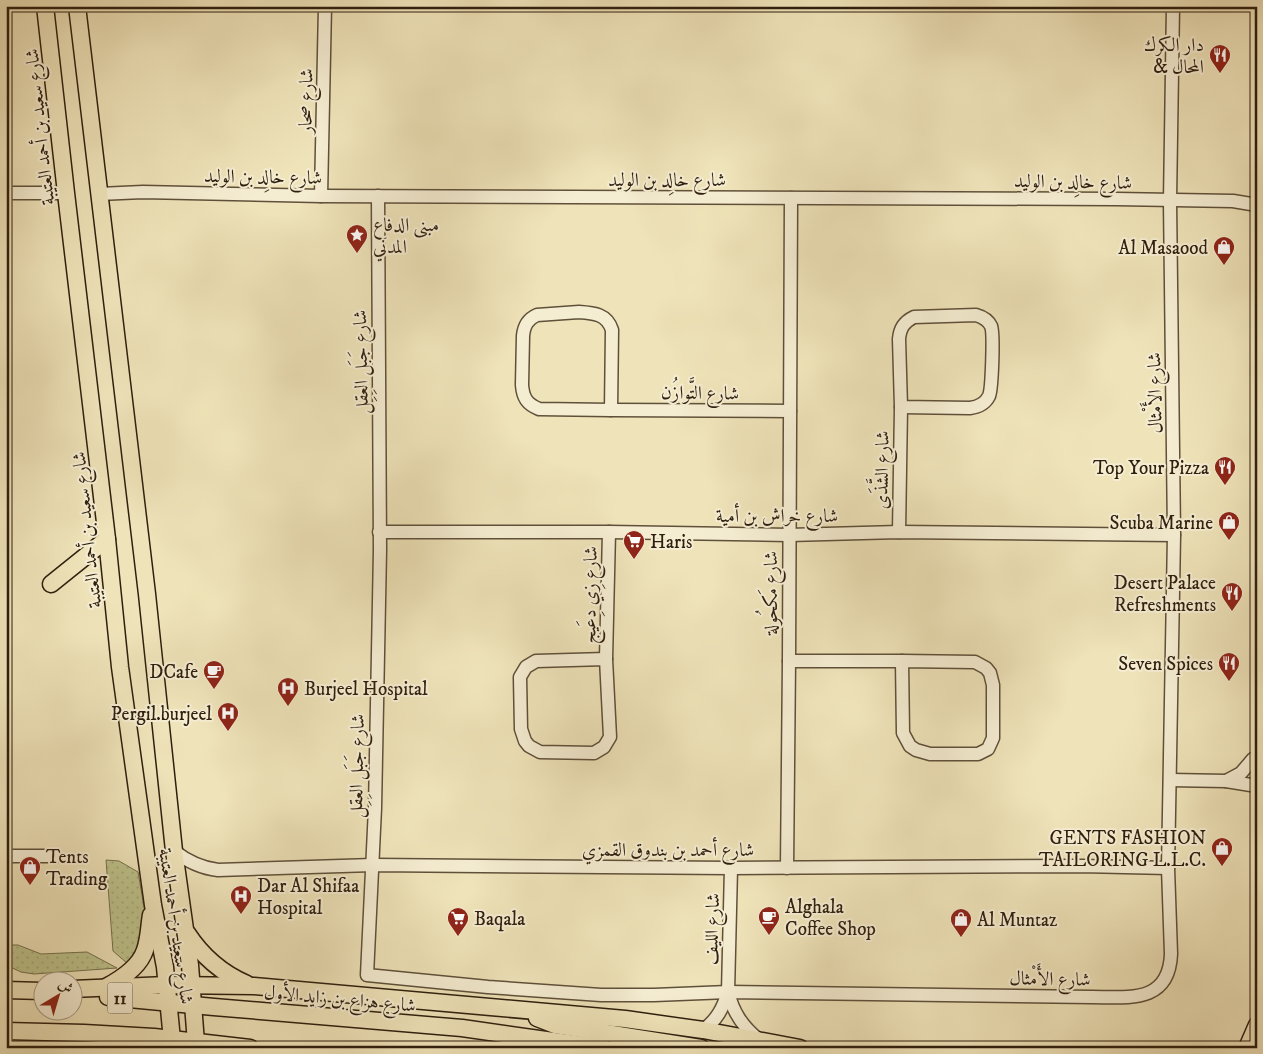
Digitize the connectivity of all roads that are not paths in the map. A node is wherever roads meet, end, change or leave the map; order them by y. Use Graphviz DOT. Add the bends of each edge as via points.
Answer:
graph roads {
  1 [pos="45,6"];
  2 [pos="77,6"];
  3 [pos="325,6"];
  4 [pos="1173,6"];
  5 [pos="6,193"];
  6 [pos="66,193"];
  7 [pos="100,194"];
  8 [pos="321,196"];
  9 [pos="378,196"];
  10 [pos="1257,196"];
  11 [pos="791,198"];
  12 [pos="1170,201"];
  13 [pos="1235,201"];
  14 [pos="1257,205"];
  15 [pos="901,407"];
  16 [pos="611,410"];
  17 [pos="790,411"];
  18 [pos="379,532"];
  19 [pos="609,532"];
  20 [pos="900,532"];
  21 [pos="789,535"];
  22 [pos="1174,535"];
  23 [pos="107,539"];
  24 [pos="52,584"];
  25 [pos="606,659"];
  26 [pos="789,661"];
  27 [pos="902,661"];
  28 [pos="1253,760"];
  29 [pos="1170,780"];
  30 [pos="1226,780"];
  31 [pos="1257,786"];
  32 [pos="174,851"];
  33 [pos="6,856"];
  34 [pos="56,856"];
  35 [pos="373,865"];
  36 [pos="732,868"];
  37 [pos="787,868"];
  38 [pos="1168,868"];
  39 [pos="153,906"];
  40 [pos="186,932"];
  41 [pos="167,985"];
  42 [pos="191,985"];
  43 [pos="254,986"];
  44 [pos="104,988"];
  45 [pos="82,989"];
  46 [pos="6,990"];
  47 [pos="32,990"];
  48 [pos="728,992"];
  49 [pos="82,995"];
  50 [pos="168,1002"];
  51 [pos="193,1005"];
  52 [pos="526,1012"];
  53 [pos="1257,1025"];
  54 [pos="703,1030"];
  55 [pos="6,1031"];
  56 [pos="84,1033"];
  57 [pos="758,1039"];
  58 [pos="172,1044"];
  59 [pos="196,1045"];
  60 [pos="117,1048"];
  61 [pos="250,1048"];
  62 [pos="603,1048"];
  63 [pos="702,1048"];
  64 [pos="800,1048"];
  65 [pos="1247,1048"];
  1 -- 6 [label="main road, شارع سعيد بن أحمد العتيبة"];
  2 -- 7 [label="main road, شارع سعيد بن أحمد العتيبة"];
  3 -- 8 [label="street, شارع صحار"];
  4 -- 12 [label="street, شارع الأَمْثال"];
  5 -- 6 [label="street"];
  6 -- 23 [label="main road, شارع سعيد بن أحمد العتيبة"];
  7 -- 8 [label="street, شارع خالِد بن الوليد"];
  7 -- 32 [label="main road, شارع سعيد بن أحمد العتيبة"];
  8 -- 9 [label="street, شارع خالِد بن الوليد"];
  9 -- 11 [label="street, شارع خالِد بن الوليد"];
  9 -- 18 [label="street, شارع جَبَل العِقِل"];
  10 -- 13 [label="street, شارع خالِد بن الوليد"];
  11 -- 12 [label="street, شارع خالِد بن الوليد"];
  11 -- 17 [label="street, شارع مَكحُولة"];
  12 -- 13 [label="street, شارع خالِد بن الوليد"];
  12 -- 22 [label="street, شارع الأَمْثال"];
  13 -- 14 [label="street, شارع خالِد بن الوليد"];
  15 -- 15 [label="street, شارع الشَّذَى" via="900,332 908,320 921,316 976,315 987,320 992,336 990,392 985,402 970,408"];
  15 -- 20 [label="street, شارع الشَّذَى"];
  16 -- 16 [label="street, شارع التَّوازُن" via="539,409 531,406 522,393 523,329 531,318 579,312 595,313 606,319 612,330"];
  16 -- 17 [label="street, شارع التَّوازُن"];
  17 -- 21 [label="street, شارع مَكحُولة"];
  18 -- 19 [label="street, شارع خراش بن أمية"];
  18 -- 35 [label="street, شارع جَبَل العِقِل"];
  19 -- 21 [label="street, شارع خراش بن أمية"];
  19 -- 25 [label="street, شارع زِي دِعَيج"];
  20 -- 21 [label="street, شارع خراش بن أمية"];
  20 -- 22 [label="street, شارع خراش بن أمية"];
  21 -- 26 [label="street, شارع مَكحُولة"];
  22 -- 29 [label="street, شارع الأَمْثال"];
  23 -- 24 [label="main road"];
  23 -- 39 [label="main road, شارع سعيد بن أحمد العتيبة" via="120,666"];
  25 -- 25 [label="street, شارع زِي دِعَيج" via="610,737 604,748 586,753 540,752 529,746 521,729 520,677 526,667 536,661"];
  26 -- 27 [label="street"];
  26 -- 37 [label="street, شارع مَكحُولة"];
  27 -- 27 [label="street" via="975,662 986,668 992,679 993,738 988,749 978,754 930,754 910,746 903,733"];
  28 -- 30 [label="street" via="1241,773"];
  29 -- 30 [label="street"];
  29 -- 38 [label="street, شارع الأَمْثال"];
  30 -- 31 [label="street"];
  32 -- 35 [label="street, شارع أحمد بن بندوق القمزي" via="194,864 218,870"];
  32 -- 40 [label="main road, شارع سعيد بن أحمد العتيبة"];
  33 -- 34 [label="street"];
  35 -- 36 [label="street, شارع أحمد بن بندوق القمزي"];
  35 -- 48 [label="street, شارع جَبَل العِقِل" via="367,975 488,988 601,995"];
  36 -- 37 [label="street, شارع أحمد بن بندوق القمزي"];
  36 -- 48 [label="street, شارع الليف"];
  37 -- 38 [label="street, شارع أحمد بن بندوق القمزي"];
  38 -- 48 [label="street, شارع الأَمْثال" via="1170,966 1160,986 1140,996"];
  39 -- 41 [label="main road, شارع سعيد بن أحمد العتيبة"];
  39 -- 44 [label="main road" via="145,951 137,964"];
  40 -- 42 [label="main road, شارع سعيد بن أحمد العتيبة"];
  40 -- 43 [label="main road" via="214,965"];
  41 -- 42 [label="main road"];
  41 -- 44 [label="main road"];
  41 -- 50 [label="main road, شارع سعيد بن أحمد العتيبة"];
  42 -- 43 [label="main road"];
  42 -- 51 [label="main road, شارع سعيد بن أحمد العتيبة"];
  43 -- 52 [label="main road"];
  44 -- 45 [label="main road"];
  46 -- 47 [label="main road"];
  48 -- 54 [label="street, شارع الليف" via="722,1010"];
  48 -- 57 [label="street, شارع الليف" via="735,1013"];
  49 -- 50 [label="main road, شارع هزاع بن زايد الأول / 11"];
  50 -- 51 [label="main road, شارع هزاع بن زايد الأول / 11"];
  50 -- 58 [label="main road, شارع سعيد بن أحمد العتيبة"];
  51 -- 59 [label="main road, شارع سعيد بن أحمد العتيبة"];
  51 -- 62 [label="main road, شارع هزاع بن زايد الأول / 11" via="462,1028"];
  52 -- 54 [label="main road" via="625,1019"];
  52 -- 63 [label="main road" via="555,1025"];
  53 -- 65 [label="main road"];
  54 -- 57 [label="main road"];
  55 -- 56 [label="main road, 11"];
  56 -- 58 [label="main road, 11"];
  56 -- 60 [label="main road"];
  57 -- 64 [label="main road"];
  58 -- 59 [label="main road, 11"];
  59 -- 61 [label="main road, 11"];
}
